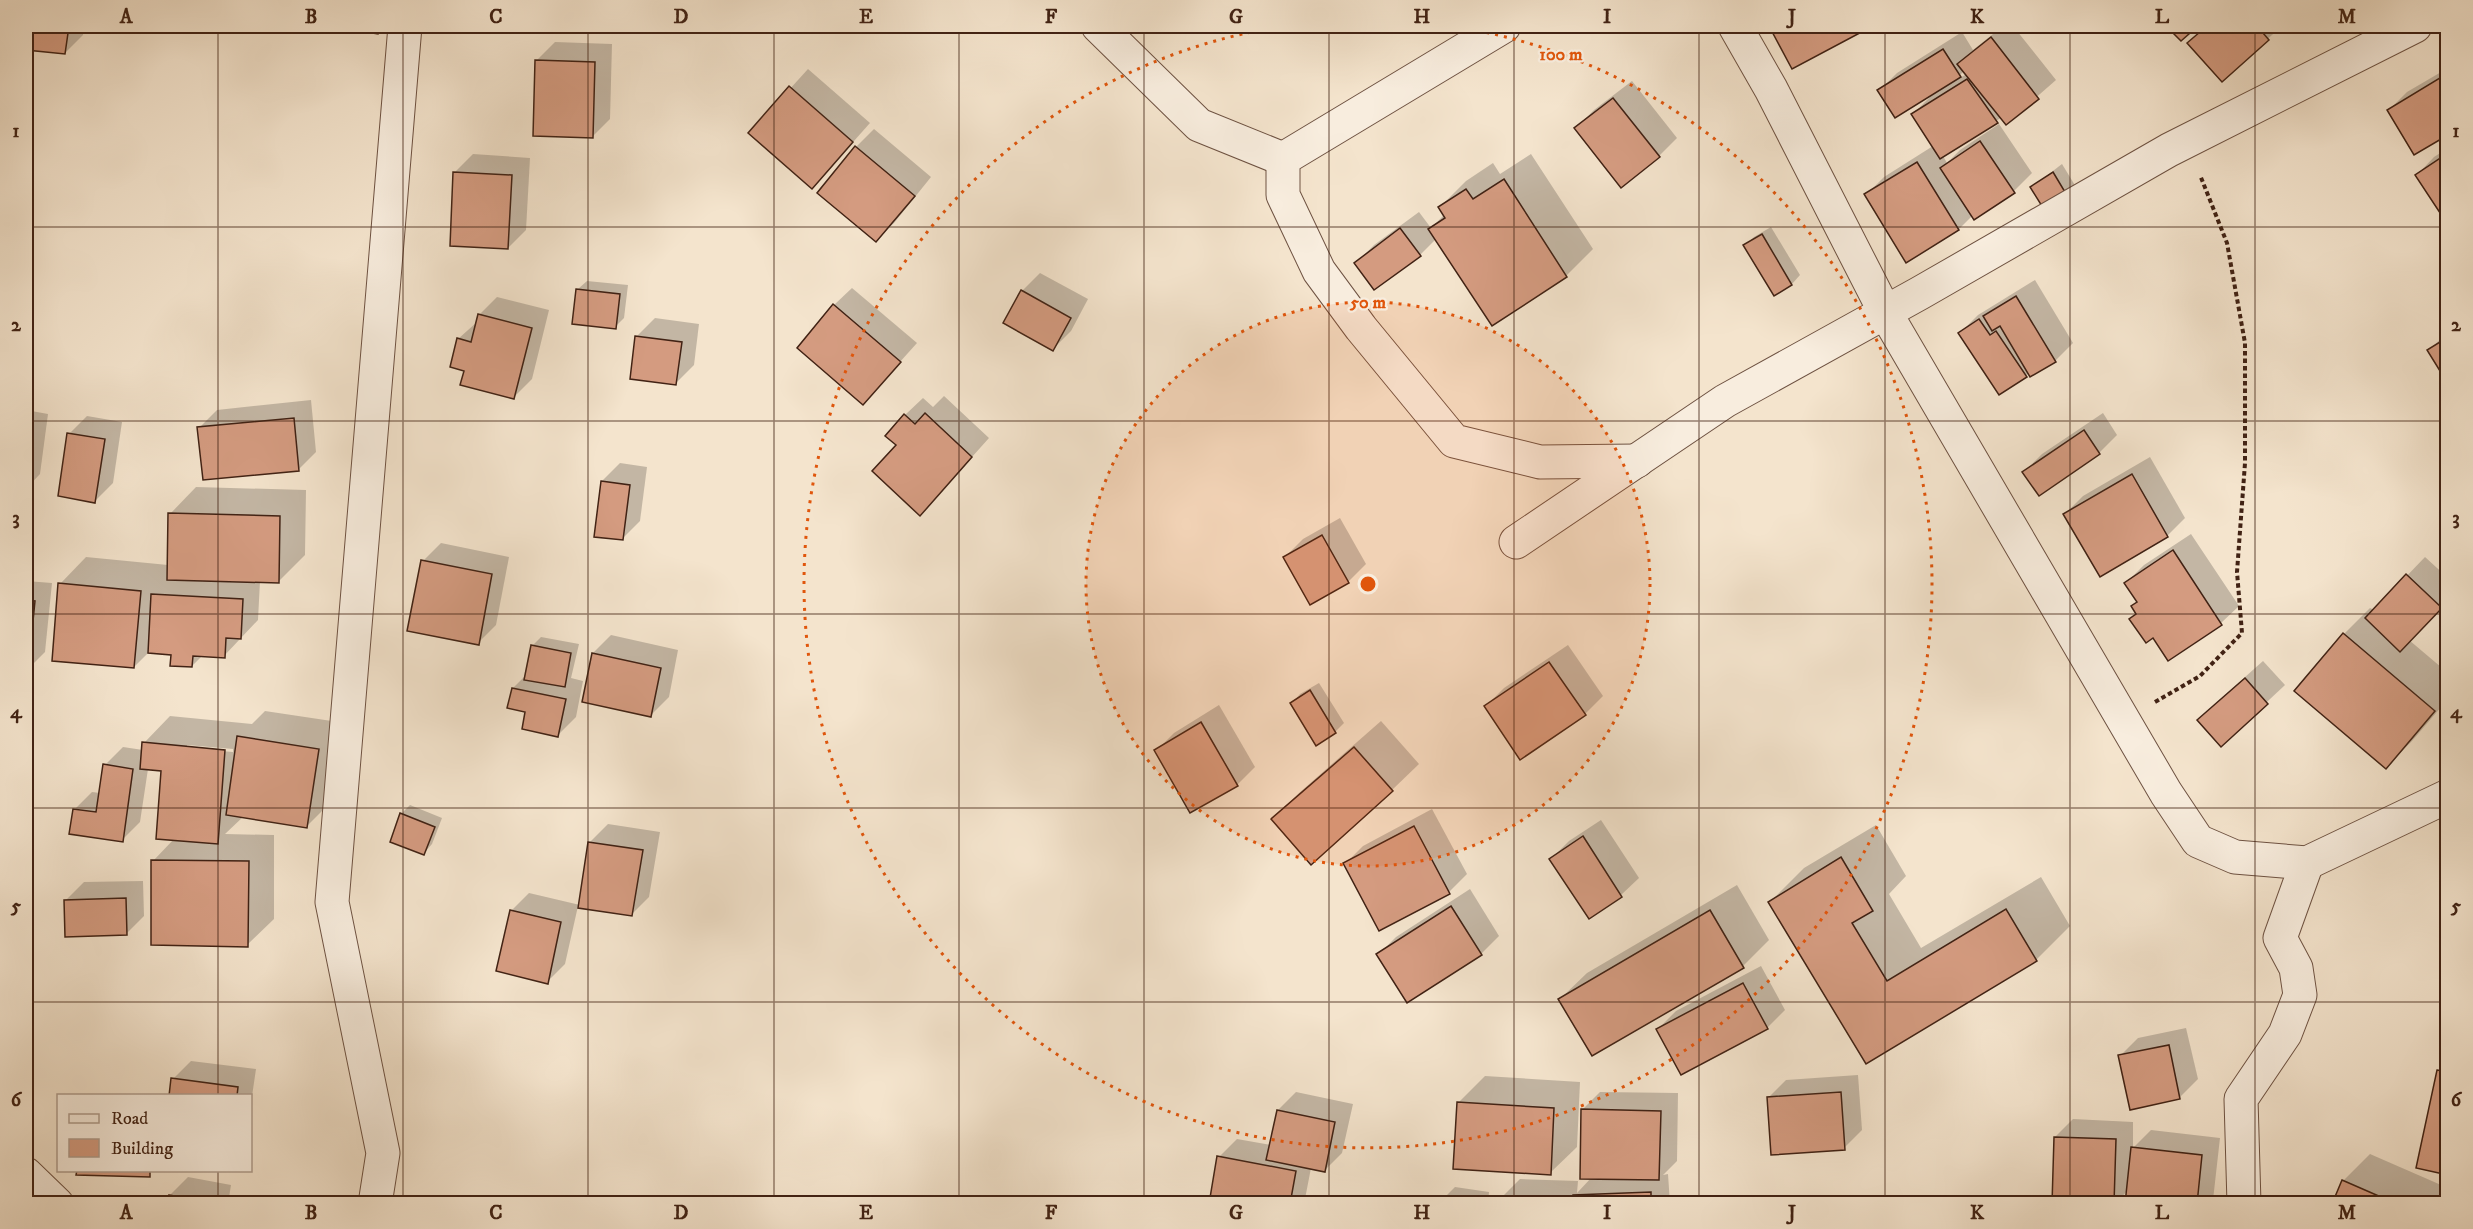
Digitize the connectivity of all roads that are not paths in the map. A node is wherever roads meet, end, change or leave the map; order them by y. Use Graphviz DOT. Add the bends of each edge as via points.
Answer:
graph roads {
  1 [pos="405,26"];
  2 [pos="1098,26"];
  3 [pos="1504,26"];
  4 [pos="1736,26"];
  5 [pos="2415,26"];
  6 [pos="1283,159"];
  7 [pos="1885,312"];
  8 [pos="1637,461"];
  9 [pos="1516,542"];
  10 [pos="2448,796"];
  11 [pos="2307,863"];
  12 [pos="26,1174"];
  13 [pos="57,1203"];
  14 [pos="375,1203"];
  15 [pos="2244,1203"];
  1 -- 14 [label="street" via="332,902 384,1153"];
  2 -- 6 [label="street" via="1199,124"];
  3 -- 6 [label="street"];
  4 -- 7 [label="street"];
  5 -- 7 [label="street" via="2188,140"];
  6 -- 8 [label="street" via="1283,195 1319,271 1360,328 1454,441 1540,462"];
  7 -- 8 [label="street" via="1725,401"];
  7 -- 11 [label="street" via="2166,793 2198,841 2235,857"];
  8 -- 9 [label="street"];
  10 -- 11 [label="street"];
  11 -- 15 [label="street" via="2280,938 2296,968 2300,995 2285,1034 2241,1099"];
  12 -- 13 [label="street"];
}
